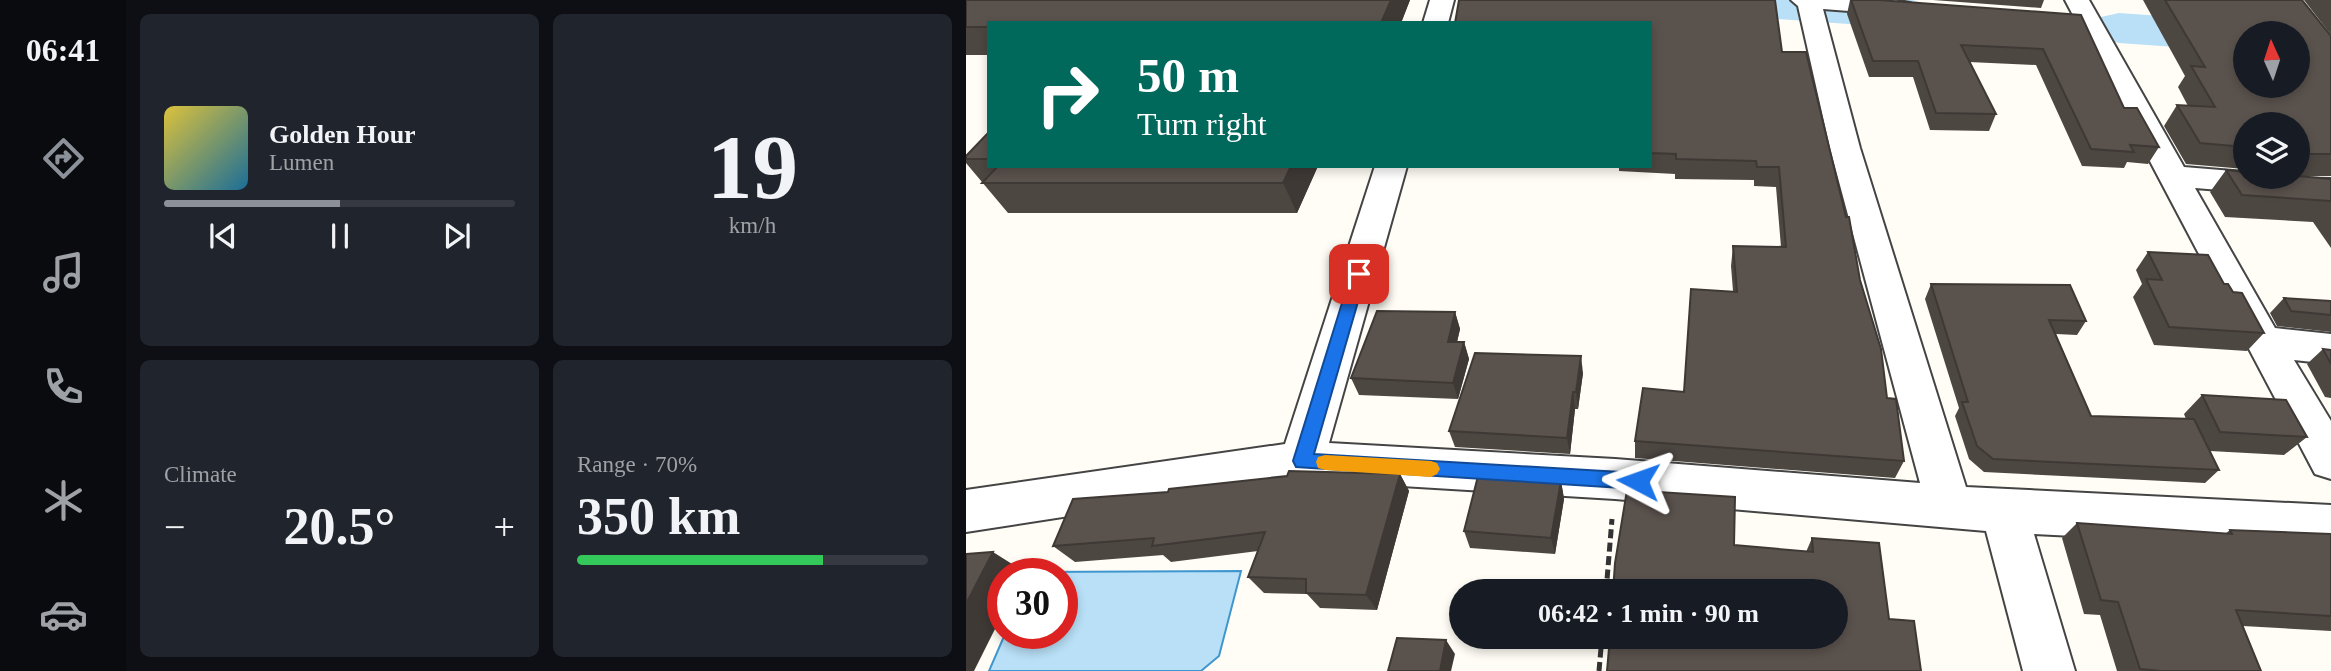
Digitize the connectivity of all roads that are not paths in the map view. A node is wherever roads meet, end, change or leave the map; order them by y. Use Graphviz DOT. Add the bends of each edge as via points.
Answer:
graph roads {
  1 [pos="1442,0"];
  2 [pos="1809,3"];
  3 [pos="1921,9"];
  4 [pos="2075,14"];
  5 [pos="1436,21"];
  6 [pos="1390,168"];
  7 [pos="2173,176"];
  8 [pos="2331,189"];
  9 [pos="2263,342"];
  10 [pos="2331,349"];
  11 [pos="2331,460"];
  12 [pos="1302,461"];
  13 [pos="1949,506"];
  14 [pos="966,511"];
  15 [pos="2004,511"];
  16 [pos="2331,527"];
  17 [pos="2049,671"];
  1 -- 5 [label="street"];
  2 -- 3 [label="street"];
  2 -- 13 [label="street" via="1845,148"];
  4 -- 7 [label="street"];
  6 -- 12 [label="street"];
  7 -- 8 [label="street"];
  7 -- 9 [label="street"];
  9 -- 10 [label="street"];
  9 -- 11 [label="street"];
  12 -- 13 [label="street" via="1615,479"];
  12 -- 14 [label="street"];
  13 -- 15 [label="street"];
  15 -- 16 [label="street"];
  15 -- 17 [label="street"];
}
